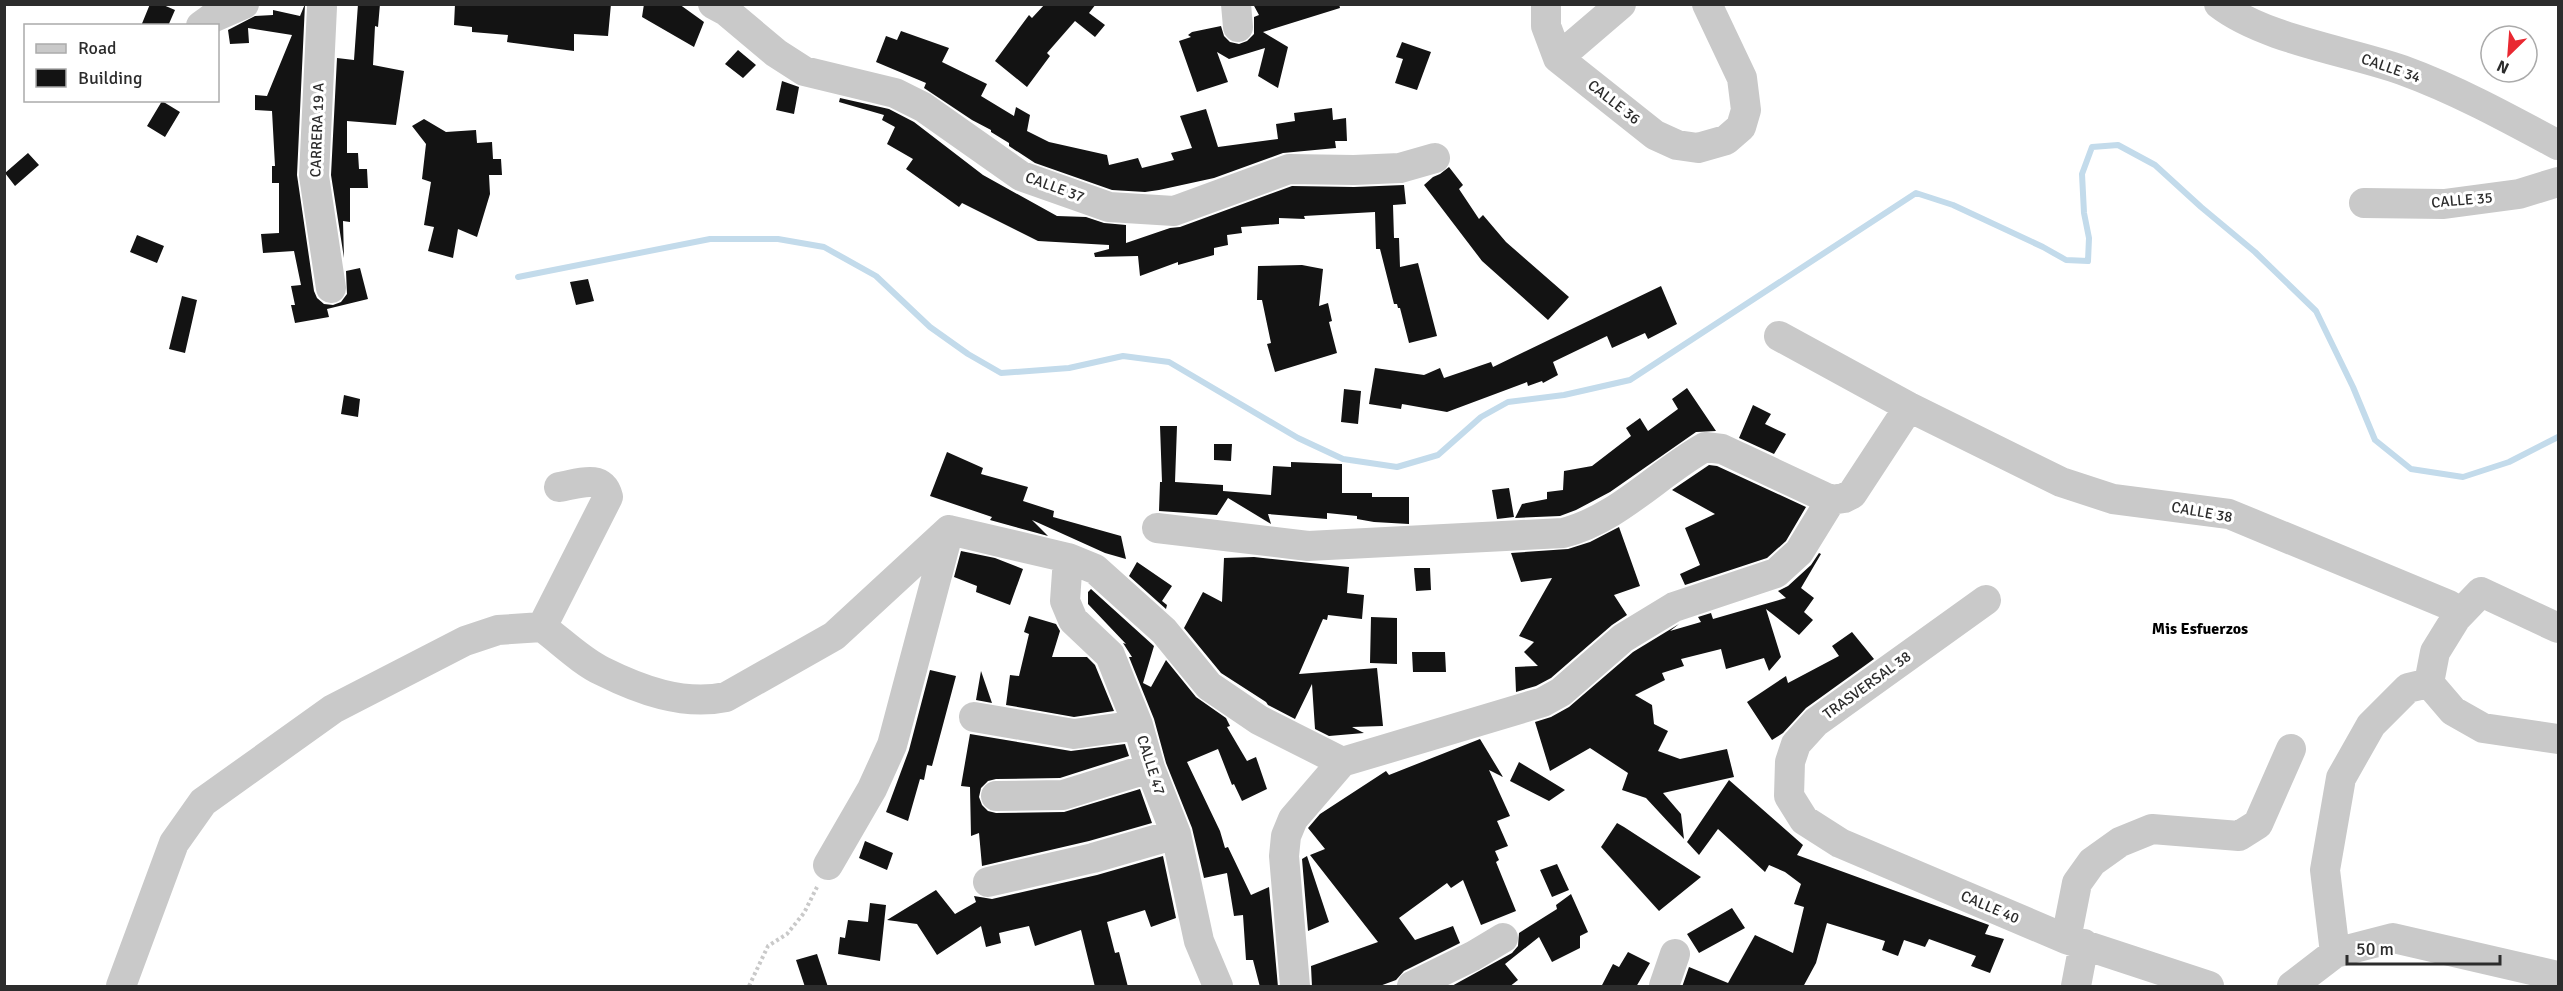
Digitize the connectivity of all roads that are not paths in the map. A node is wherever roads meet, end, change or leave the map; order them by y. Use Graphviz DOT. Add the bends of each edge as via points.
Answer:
graph roads {
  1 [pos="244,4"];
  2 [pos="713,4"];
  3 [pos="1546,4"];
  4 [pos="1621,4"];
  5 [pos="1707,4"];
  6 [pos="2219,4"];
  7 [pos="316,5"];
  8 [pos="204,24"];
  9 [pos="1557,58"];
  10 [pos="2559,145"];
  11 [pos="1435,158"];
  12 [pos="2559,182"];
  13 [pos="2364,203"];
  14 [pos="331,288"];
  15 [pos="1779,336"];
  16 [pos="1909,407"];
  17 [pos="560,487"];
  18 [pos="1831,500"];
  19 [pos="1157,528"];
  20 [pos="949,530"];
  21 [pos="1068,558"];
  22 [pos="1986,600"];
  23 [pos="2456,618"];
  24 [pos="542,627"];
  25 [pos="2559,628"];
  26 [pos="2429,683"];
  27 [pos="974,717"];
  28 [pos="1138,725"];
  29 [pos="2559,739"];
  30 [pos="2291,749"];
  31 [pos="1342,762"];
  32 [pos="1150,768"];
  33 [pos="996,796"];
  34 [pos="1789,796"];
  35 [pos="1176,834"];
  36 [pos="828,865"];
  37 [pos="988,882"];
  38 [pos="1503,938"];
  39 [pos="2075,942"];
  40 [pos="2335,953"];
  41 [pos="1675,954"];
  42 [pos="2559,976"];
  43 [pos="121,987"];
  44 [pos="1218,987"];
  45 [pos="1294,987"];
  46 [pos="1412,987"];
  47 [pos="1664,987"];
  48 [pos="2076,987"];
  49 [pos="2210,987"];
  50 [pos="2292,987"];
  1 -- 8 [label="street"];
  2 -- 11 [label="street, CALLE 37" via="804,71 895,93 923,107 1021,176 1109,207 1174,211 1289,169 1400,168"];
  3 -- 9 [label="street" via="1546,26"];
  4 -- 9 [label="street"];
  5 -- 9 [label="street, CALLE 36" via="1742,78 1746,110 1741,127 1726,140 1698,148 1677,145"];
  6 -- 10 [label="street, CALLE 34" via="2254,25 2404,71 2494,110"];
  7 -- 14 [label="street, CARRERA 19 A" via="314,176"];
  12 -- 13 [label="street, CALLE 35" via="2519,194 2444,204"];
  15 -- 16 [label="street, CALLE 38"];
  16 -- 18 [label="street" via="1852,494"];
  16 -- 23 [label="street, CALLE 38" via="2061,482 2113,499 2229,514 2449,605"];
  17 -- 24 [label="street" via="595,481 602,484 608,497"];
  18 -- 19 [label="street" via="1722,449 1706,447 1610,513 1586,527 1563,533 1308,546"];
  18 -- 31 [label="street" via="1799,552 1776,573 1674,607 1623,638 1561,692 1543,702"];
  20 -- 21 [label="street"];
  20 -- 24 [label="street" via="834,636 726,697 707,701 670,698 600,670"];
  20 -- 36 [label="street" via="892,745 872,789"];
  21 -- 28 [label="street, CALLE 47" via="1065,601 1073,620 1110,655"];
  21 -- 31 [label="street" via="1095,569 1164,631 1209,686 1258,720"];
  22 -- 34 [label="street, TRASVERSAL 38" via="1816,722 1796,744 1790,762"];
  23 -- 25 [label="street" via="2481,592"];
  23 -- 26 [label="street" via="2434,652"];
  24 -- 43 [label="street" via="498,630 465,642 333,709 202,802 174,843"];
  26 -- 29 [label="street" via="2453,711 2483,728"];
  26 -- 40 [label="street" via="2408,688 2371,725 2341,777 2325,870"];
  27 -- 28 [label="street" via="1074,734"];
  28 -- 32 [label="street, CALLE 47"];
  30 -- 39 [label="street" via="2258,824 2239,836 2152,829 2120,842 2092,862 2077,883"];
  31 -- 45 [label="street" via="1293,819 1286,836 1284,856"];
  32 -- 33 [label="street" via="1063,795"];
  32 -- 35 [label="street, CALLE 47"];
  34 -- 39 [label="street, CALLE 40" via="1804,820 1840,843"];
  35 -- 37 [label="street"];
  35 -- 44 [label="street, CALLE 47" via="1198,941"];
  38 -- 46 [label="street"];
  39 -- 48 [label="street"];
  39 -- 49 [label="street, CALLE 40"];
  40 -- 42 [label="street" via="2393,938"];
  40 -- 50 [label="street"];
  41 -- 47 [label="street"];
}
